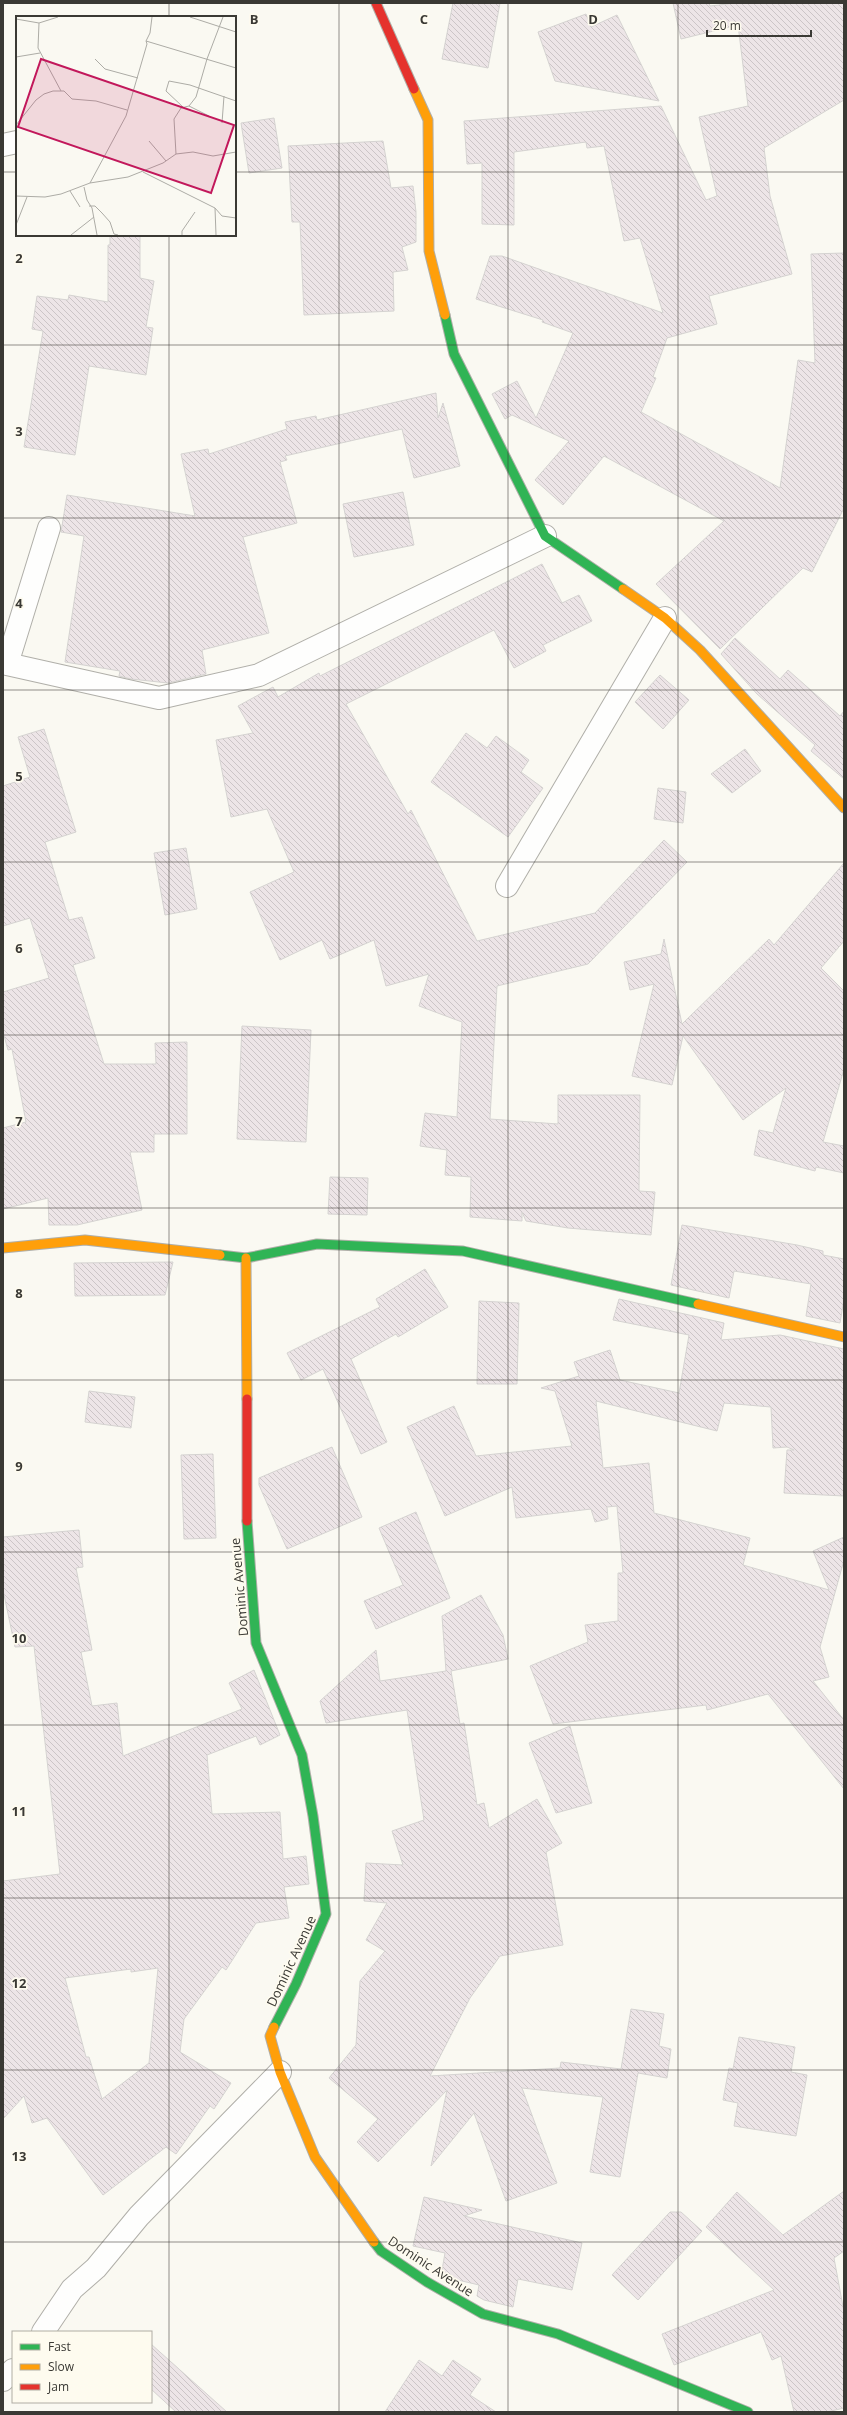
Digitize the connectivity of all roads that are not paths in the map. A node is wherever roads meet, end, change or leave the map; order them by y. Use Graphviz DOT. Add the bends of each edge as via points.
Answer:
graph roads {
  1 [pos="376,3"];
  2 [pos="16,142"];
  3 [pos="3,145"];
  4 [pos="49,528"];
  5 [pos="545,536"];
  6 [pos="665,618"];
  7 [pos="5,660"];
  8 [pos="844,808"];
  9 [pos="507,886"];
  10 [pos="3,1248"];
  11 [pos="246,1258"];
  12 [pos="844,1337"];
  13 [pos="280,2072"];
  14 [pos="44,2331"];
  15 [pos="12,2371"];
  16 [pos="3,2380"];
  17 [pos="748,2412"];
  1 -- 5 [label="street" via="428,120 429,251 454,354"];
  2 -- 3 [label="street"];
  4 -- 7 [label="street"];
  5 -- 6 [label="street"];
  5 -- 7 [label="street" via="259,675 159,698"];
  6 -- 8 [label="street" via="700,650"];
  6 -- 9 [label="street"];
  10 -- 11 [label="street" via="85,1240"];
  11 -- 12 [label="street" via="317,1244 462,1251"];
  11 -- 13 [label="street, Dominic Avenue" via="247,1529 256,1643 302,1755 326,1914 270,2036"];
  13 -- 14 [label="street" via="139,2216 96,2268 72,2289"];
  13 -- 17 [label="street, Dominic Avenue" via="315,2157 380,2251 483,2314 558,2334"];
  15 -- 16 [label="street"];
}
